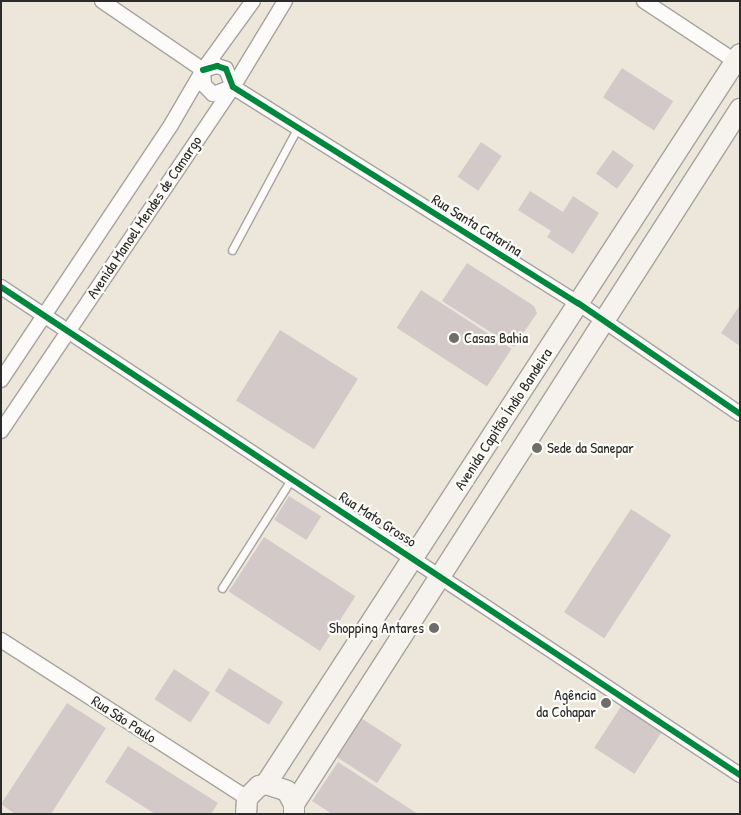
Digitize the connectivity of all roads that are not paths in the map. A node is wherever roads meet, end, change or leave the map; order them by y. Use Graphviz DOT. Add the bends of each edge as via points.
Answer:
graph roads {
  1 [pos="102,1"];
  2 [pos="253,1"];
  3 [pos="285,1"];
  4 [pos="644,1"];
  5 [pos="738,59"];
  6 [pos="203,70"];
  7 [pos="233,86"];
  8 [pos="740,109"];
  9 [pos="298,127"];
  10 [pos="232,250"];
  11 [pos="1,287"];
  12 [pos="578,303"];
  13 [pos="42,315"];
  14 [pos="604,320"];
  15 [pos="66,331"];
  16 [pos="1,380"];
  17 [pos="740,414"];
  18 [pos="1,431"];
  19 [pos="292,478"];
  20 [pos="414,557"];
  21 [pos="440,574"];
  22 [pos="222,588"];
  23 [pos="1,640"];
  24 [pos="740,775"];
  25 [pos="266,784"];
  26 [pos="247,806"];
  27 [pos="294,809"];
  1 -- 6 [label="street"];
  2 -- 6 [label="street, Avenida Manoel Mendes de Camargo"];
  3 -- 7 [label="street, Avenida Manoel Mendes de Camargo"];
  4 -- 5 [label="street"];
  5 -- 12 [label="main road, Avenida Capitão Índio Bandeira"];
  6 -- 7 [label="street, Rua Santa Catarina" via="217,66 226,69"];
  6 -- 7 [label="street" via="204,85 213,94"];
  6 -- 13 [label="street, Avenida Manoel Mendes de Camargo" via="154,152"];
  7 -- 9 [label="street, Rua Santa Catarina"];
  7 -- 15 [label="street, Avenida Manoel Mendes de Camargo"];
  8 -- 14 [label="main road, Avenida Capitão Índio Bandeira"];
  9 -- 10 [label="lane"];
  9 -- 12 [label="street, Rua Santa Catarina"];
  11 -- 13 [label="street, Rua Mato Grosso"];
  12 -- 14 [label="street, Rua Santa Catarina"];
  12 -- 20 [label="main road, Avenida Capitão Índio Bandeira"];
  13 -- 15 [label="street, Rua Mato Grosso"];
  13 -- 16 [label="street, Avenida Manoel Mendes de Camargo"];
  14 -- 17 [label="street, Rua Santa Catarina"];
  14 -- 21 [label="main road, Avenida Capitão Índio Bandeira"];
  15 -- 18 [label="street, Avenida Manoel Mendes de Camargo"];
  15 -- 19 [label="street, Rua Mato Grosso"];
  19 -- 20 [label="street, Rua Mato Grosso"];
  19 -- 22 [label="lane"];
  20 -- 21 [label="street, Rua Mato Grosso"];
  20 -- 25 [label="main road, Avenida Capitão Índio Bandeira"];
  21 -- 24 [label="street, Rua Mato Grosso"];
  21 -- 27 [label="main road, Avenida Capitão Índio Bandeira"];
  23 -- 26 [label="street, Rua São Paulo"];
  25 -- 26 [label="main road, Avenida Capitão Índio Bandeira" via="258,786"];
  25 -- 27 [label="main road" via="287,791"];
}
